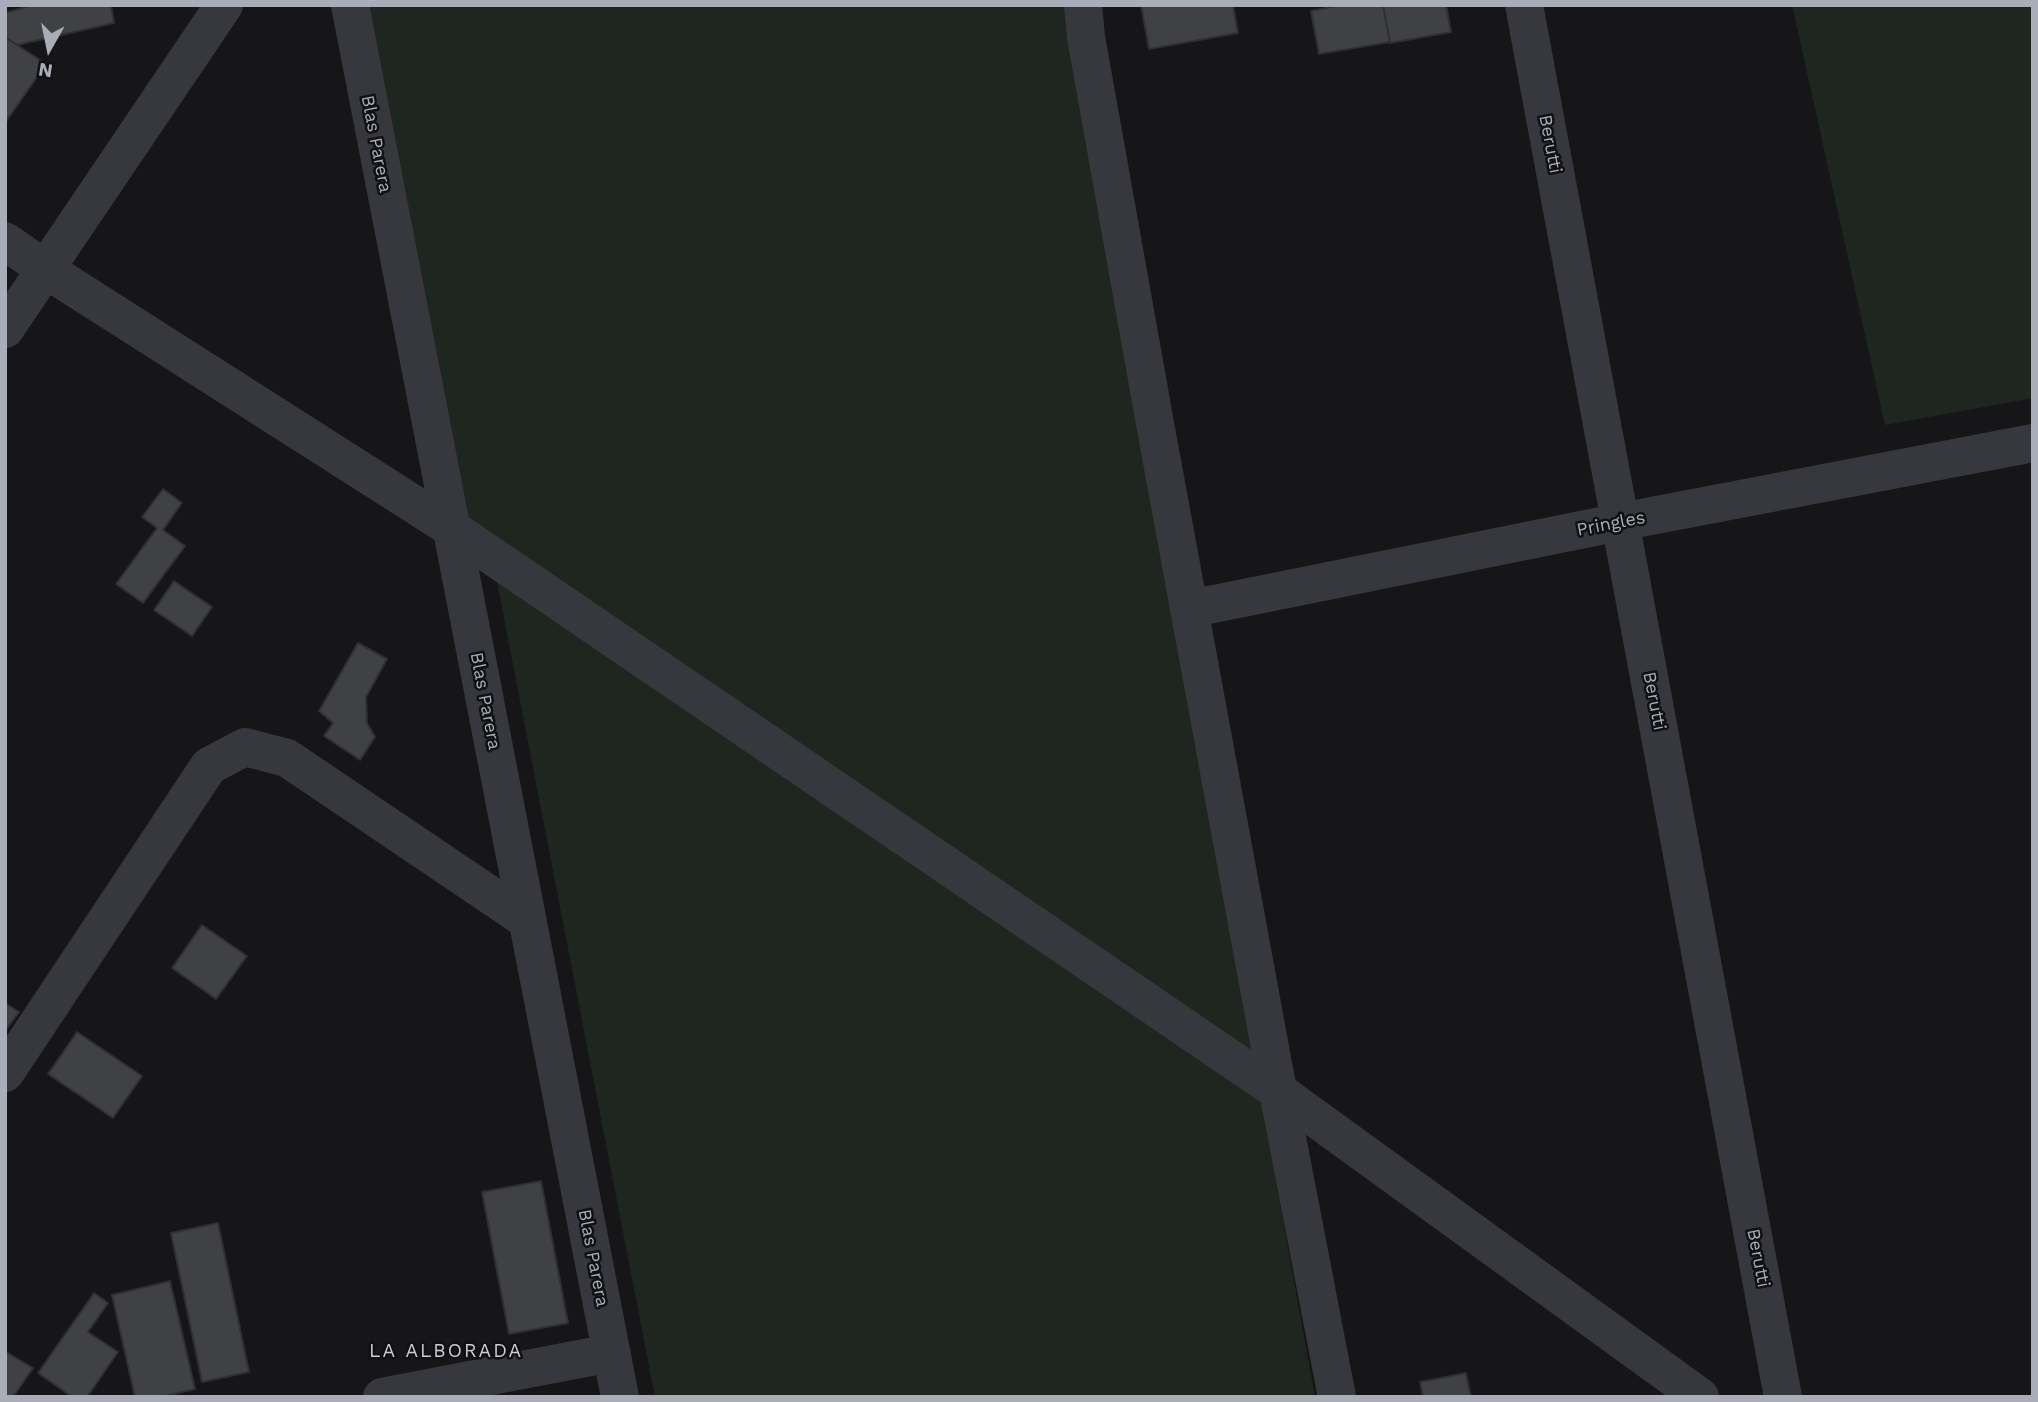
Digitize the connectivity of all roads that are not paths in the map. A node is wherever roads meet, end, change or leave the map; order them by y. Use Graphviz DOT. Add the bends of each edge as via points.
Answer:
graph roads {
  1 [pos="224,5"];
  2 [pos="349,5"];
  3 [pos="1083,5"];
  4 [pos="1524,5"];
  5 [pos="5,241"];
  6 [pos="45,269"];
  7 [pos="5,329"];
  8 [pos="2033,443"];
  9 [pos="1620,522"];
  10 [pos="451,528"];
  11 [pos="1189,608"];
  12 [pos="527,920"];
  13 [pos="5,1073"];
  14 [pos="1278,1091"];
  15 [pos="611,1353"];
  16 [pos="382,1397"];
  17 [pos="620,1397"];
  18 [pos="1336,1397"];
  19 [pos="1700,1397"];
  20 [pos="1783,1397"];
  1 -- 6 [label="street"];
  2 -- 10 [label="street, Blas Parera"];
  3 -- 11 [label="street"];
  4 -- 9 [label="street, Berutti"];
  5 -- 6 [label="street"];
  6 -- 7 [label="street"];
  6 -- 10 [label="street"];
  8 -- 9 [label="street, Pringles"];
  9 -- 11 [label="street, Pringles"];
  9 -- 20 [label="street, Berutti"];
  10 -- 12 [label="street, Blas Parera"];
  10 -- 14 [label="street"];
  11 -- 14 [label="street"];
  12 -- 13 [label="street" via="287,758 245,747 209,766"];
  12 -- 15 [label="street, Blas Parera"];
  14 -- 18 [label="street"];
  14 -- 19 [label="street"];
  15 -- 16 [label="street"];
  15 -- 17 [label="street, Blas Parera"];
}
